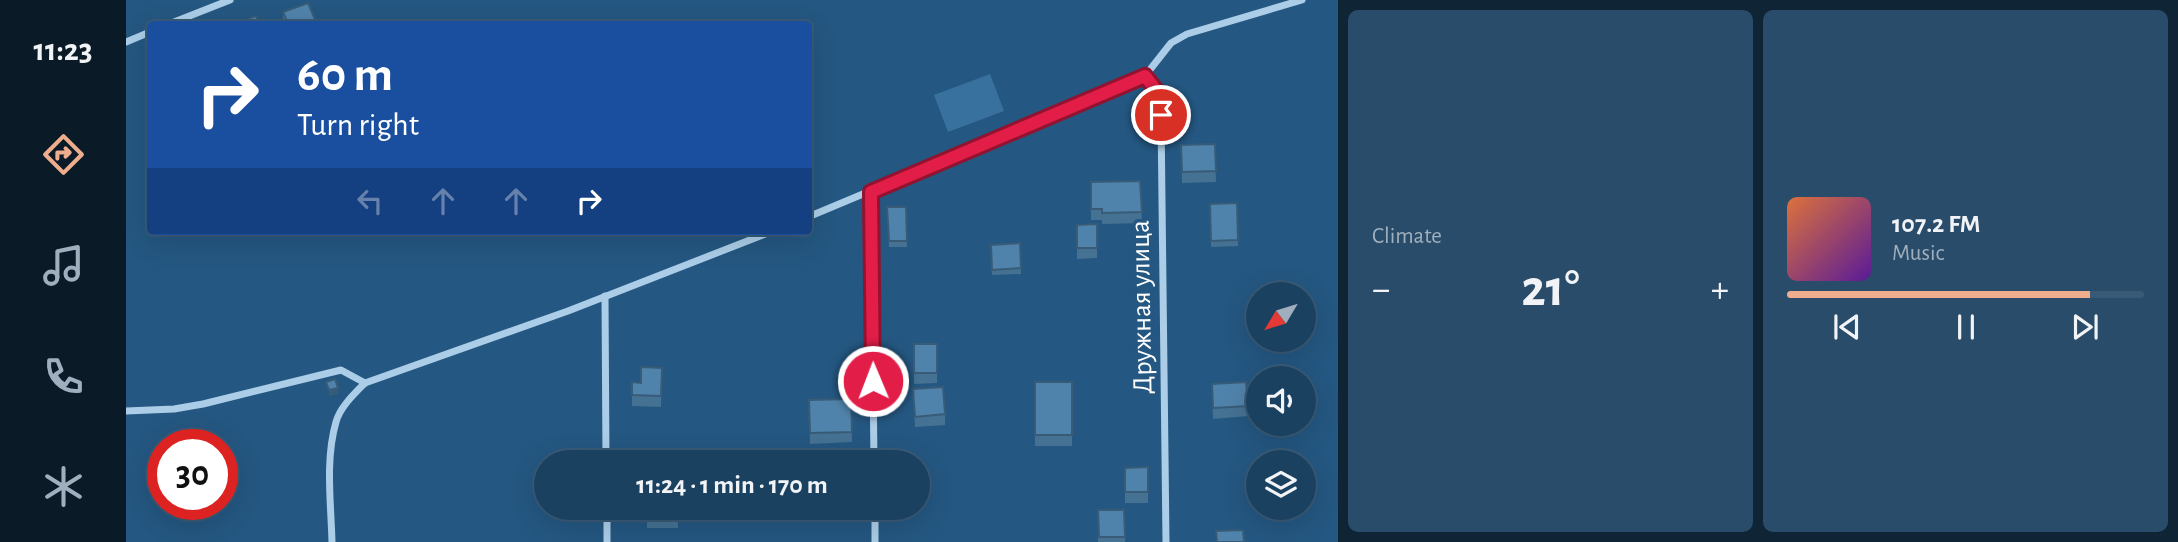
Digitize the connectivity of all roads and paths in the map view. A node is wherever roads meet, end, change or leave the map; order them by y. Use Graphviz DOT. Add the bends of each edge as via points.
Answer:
graph roads {
  1 [pos="230,0"];
  2 [pos="1302,0"];
  3 [pos="177,21"];
  4 [pos="147,33"];
  5 [pos="126,41"];
  6 [pos="1145,76"];
  7 [pos="871,192"];
  8 [pos="812,215"];
  9 [pos="763,235"];
  10 [pos="605,296"];
  11 [pos="365,383"];
  12 [pos="126,411"];
  13 [pos="606,450"];
  14 [pos="874,450"];
  15 [pos="607,520"];
  16 [pos="875,520"];
  17 [pos="332,542"];
  18 [pos="607,542"];
  19 [pos="875,542"];
  20 [pos="1166,542"];
  1 -- 3 [label="street"];
  2 -- 6 [label="street" via="1186,34 1171,43"];
  4 -- 5 [label="street"];
  6 -- 7 [label="street"];
  6 -- 20 [label="street, Дружная улица" via="1156,90 1161,115"];
  7 -- 8 [label="street"];
  7 -- 14 [label="street"];
  9 -- 10 [label="street"];
  10 -- 11 [label="street"];
  10 -- 13 [label="street"];
  11 -- 12 [label="street" via="341,370 203,404"];
  11 -- 17 [label="street" via="336,419 330,474"];
  15 -- 18 [label="street"];
  16 -- 19 [label="street"];
}
